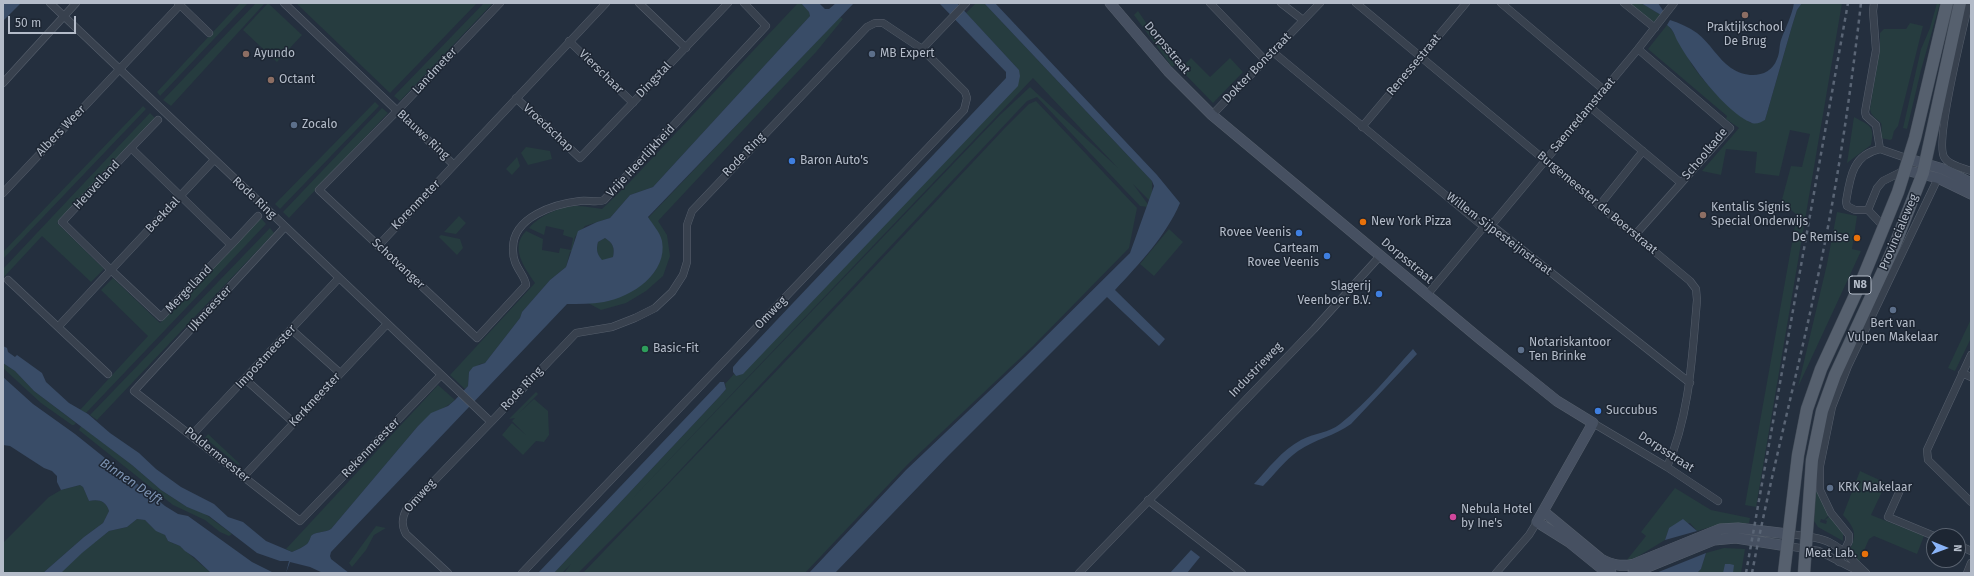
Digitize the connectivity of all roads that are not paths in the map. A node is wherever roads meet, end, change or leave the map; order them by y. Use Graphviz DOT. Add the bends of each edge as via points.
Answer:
graph roads {
  1 [pos="50,3"];
  2 [pos="76,3"];
  3 [pos="284,3"];
  4 [pos="499,3"];
  5 [pos="606,3"];
  6 [pos="640,3"];
  7 [pos="728,3"];
  8 [pos="744,3"];
  9 [pos="1110,3"];
  10 [pos="1210,3"];
  11 [pos="1281,3"];
  12 [pos="1320,3"];
  13 [pos="1356,3"];
  14 [pos="1466,3"];
  15 [pos="1501,3"];
  16 [pos="1624,3"];
  17 [pos="1674,3"];
  18 [pos="1874,3"];
  19 [pos="1947,3"];
  20 [pos="1960,3"];
  21 [pos="1969,3"];
  22 [pos="179,4"];
  23 [pos="965,5"];
  24 [pos="64,17"];
  25 [pos="1303,20"];
  26 [pos="1655,28"];
  27 [pos="209,33"];
  28 [pos="569,42"];
  29 [pos="686,48"];
  30 [pos="922,49"];
  31 [pos="1638,49"];
  32 [pos="1273,52"];
  33 [pos="1421,57"];
  34 [pos="1265,60"];
  35 [pos="120,70"];
  36 [pos="3,83"];
  37 [pos="1604,90"];
  38 [pos="516,98"];
  39 [pos="633,103"];
  40 [pos="1590,107"];
  41 [pos="398,111"];
  42 [pos="1212,116"];
  43 [pos="158,120"];
  44 [pos="1362,127"];
  45 [pos="131,148"];
  46 [pos="1880,149"];
  47 [pos="1643,152"];
  48 [pos="580,158"];
  49 [pos="214,160"];
  50 [pos="1545,161"];
  51 [pos="454,164"];
  52 [pos="1907,164"];
  53 [pos="1925,168"];
  54 [pos="1971,171"];
  55 [pos="1938,178"];
  56 [pos="1681,183"];
  57 [pos="1971,183"];
  58 [pos="319,190"];
  59 [pos="3,193"];
  60 [pos="1971,194"];
  61 [pos="181,197"];
  62 [pos="1599,206"];
  63 [pos="1868,210"];
  64 [pos="258,216"];
  65 [pos="1487,226"];
  66 [pos="285,227"];
  67 [pos="1885,228"];
  68 [pos="1635,235"];
  69 [pos="231,245"];
  70 [pos="378,246"];
  71 [pos="1380,256"];
  72 [pos="111,270"];
  73 [pos="339,278"];
  74 [pos="8,280"];
  75 [pos="1427,295"];
  76 [pos="386,324"];
  77 [pos="58,326"];
  78 [pos="292,330"];
  79 [pos="477,338"];
  80 [pos="1971,355"];
  81 [pos="340,373"];
  82 [pos="108,374"];
  83 [pos="1962,374"];
  84 [pos="441,375"];
  85 [pos="1971,378"];
  86 [pos="245,379"];
  87 [pos="1690,384"];
  88 [pos="134,391"];
  89 [pos="293,422"];
  90 [pos="491,422"];
  91 [pos="1593,423"];
  92 [pos="192,435"];
  93 [pos="1667,467"];
  94 [pos="243,477"];
  95 [pos="1901,488"];
  96 [pos="1148,500"];
  97 [pos="1718,501"];
  98 [pos="1971,502"];
  99 [pos="1543,511"];
  100 [pos="300,521"];
  101 [pos="1537,522"];
  102 [pos="1926,533"];
  103 [pos="1806,536"];
  104 [pos="1788,540"];
  105 [pos="1806,549"];
  106 [pos="1844,552"];
  107 [pos="1840,562"];
  108 [pos="1971,563"];
  109 [pos="448,573"];
  110 [pos="522,573"];
  111 [pos="1079,573"];
  112 [pos="1242,573"];
  113 [pos="1496,573"];
  114 [pos="1611,573"];
  115 [pos="1633,573"];
  116 [pos="1784,573"];
  117 [pos="1804,573"];
  118 [pos="1862,573"];
  119 [pos="1866,573"];
  120 [pos="1967,573"];
  1 -- 24 [label="street, Rode Ring"];
  2 -- 24 [label="street"];
  3 -- 41 [label="street, Blauwe Ring"];
  4 -- 41 [label="street, Landmeter"];
  5 -- 28 [label="street, Blauwe Ring"];
  6 -- 29 [label="street"];
  7 -- 29 [label="street, Dingstal"];
  8 -- 79 [label="street, Vrije Heerlijkheid" via="766,26 604,200 560,205 535,215 521,226 514,238 513,258 526,285"];
  9 -- 42 [label="street, Dorpsstraat" via="1168,71"];
  10 -- 34 [label="street"];
  11 -- 25 [label="street"];
  12 -- 25 [label="street, Dokter Bonstraat"];
  13 -- 33 [label="street, Burgemeester de Boerstraat"];
  14 -- 33 [label="street, Renessestraat"];
  15 -- 37 [label="street"];
  16 -- 26 [label="street"];
  17 -- 26 [label="street, Saenredamstraat"];
  18 -- 46 [label="street" via="1876,50 1865,112 1876,125"];
  19 -- 52 [label="main road, Provincialeweg / N8"];
  20 -- 53 [label="main road, Provincialeweg / N8"];
  21 -- 54 [label="street" via="1945,116 1943,155 1948,162"];
  22 -- 27 [label="street"];
  22 -- 35 [label="street, Albers Weer"];
  23 -- 30 [label="street"];
  24 -- 35 [label="street, Rode Ring"];
  24 -- 36 [label="street"];
  25 -- 32 [label="street, Dokter Bonstraat"];
  26 -- 31 [label="street, Saenredamstraat"];
  28 -- 38 [label="street, Blauwe Ring"];
  28 -- 39 [label="street, Vierschaar"];
  29 -- 39 [label="street, Dingstal"];
  30 -- 90 [label="street, Rode Ring" via="883,23 867,27 692,211 687,225 688,262 683,276 672,292 655,308 632,320 604,329 576,333"];
  30 -- 110 [label="street, Omweg" via="965,92 967,98 964,110"];
  31 -- 37 [label="street, Saenredamstraat"];
  31 -- 56 [label="street, Schoolkade" via="1730,128"];
  32 -- 34 [label="street, Dokter Bonstraat"];
  32 -- 44 [label="street, Willem Sijpesteijnstraat"];
  33 -- 44 [label="street, Renessestraat"];
  33 -- 50 [label="street, Burgemeester de Boerstraat"];
  34 -- 42 [label="street, Dokter Bonstraat"];
  35 -- 49 [label="street, Rode Ring"];
  35 -- 59 [label="street, Albers Weer"];
  37 -- 40 [label="street, Saenredamstraat"];
  38 -- 48 [label="street, Vroedschap"];
  38 -- 51 [label="street, Blauwe Ring"];
  39 -- 48 [label="street, Dingstal"];
  40 -- 47 [label="street"];
  40 -- 50 [label="street, Saenredamstraat"];
  41 -- 51 [label="street, Blauwe Ring"];
  41 -- 58 [label="street, Landmeter"];
  42 -- 71 [label="street, Dorpsstraat"];
  43 -- 45 [label="street, Heuvelland"];
  44 -- 65 [label="street, Willem Sijpesteijnstraat" via="1479,223"];
  45 -- 61 [label="street"];
  45 -- 72 [label="street, Heuvelland" via="62,222"];
  46 -- 52 [label="street" via="1895,154"];
  46 -- 63 [label="street" via="1869,153 1852,171 1847,206 1855,210"];
  47 -- 56 [label="street"];
  47 -- 62 [label="street"];
  49 -- 61 [label="street, Beekdal"];
  49 -- 66 [label="street, Rode Ring"];
  50 -- 62 [label="street, Burgemeester de Boerstraat"];
  50 -- 65 [label="street, Saenredamstraat" via="1495,221"];
  51 -- 70 [label="street, Korenmeter"];
  52 -- 53 [label="street"];
  52 -- 63 [label="street" via="1877,188"];
  52 -- 67 [label="main road, Provincialeweg / N8"];
  53 -- 55 [label="street"];
  53 -- 57 [label="street"];
  53 -- 103 [label="main road, Provincialeweg / N8" via="1894,248 1835,375 1824,405 1812,460"];
  55 -- 60 [label="street"];
  55 -- 106 [label="street, Provincialeweg" via="1848,366 1832,407 1820,466 1820,490 1831,513 1849,535"];
  56 -- 68 [label="street, Schoolkade"];
  58 -- 70 [label="street, Schotvanger"];
  61 -- 69 [label="street"];
  61 -- 72 [label="street, Beekdal"];
  62 -- 68 [label="street, Burgemeester de Boerstraat"];
  63 -- 67 [label="street, Provincialeweg"];
  64 -- 69 [label="street, Mergelland"];
  65 -- 75 [label="street, Saenredamstraat"];
  65 -- 87 [label="street, Willem Sijpesteijnstraat" via="1495,228"];
  66 -- 73 [label="street, Rode Ring"];
  66 -- 88 [label="street, IJkmeester"];
  67 -- 104 [label="main road, Provincialeweg / N8" via="1821,369 1807,408 1798,455"];
  68 -- 87 [label="street, Burgemeester de Boerstraat" via="1690,281 1696,289"];
  69 -- 72 [label="street, Mergelland" via="161,317"];
  70 -- 79 [label="street, Schotvanger"];
  71 -- 75 [label="street, Dorpsstraat"];
  71 -- 96 [label="street, Industrieweg" via="1314,329"];
  72 -- 77 [label="street, Beekdal"];
  73 -- 76 [label="street, Rode Ring"];
  73 -- 78 [label="street, Impostmeester"];
  74 -- 77 [label="street"];
  75 -- 91 [label="street, Dorpsstraat" via="1557,401"];
  76 -- 81 [label="street, Kerkmeester"];
  76 -- 84 [label="street, Rode Ring"];
  77 -- 82 [label="street"];
  78 -- 81 [label="street"];
  78 -- 86 [label="street, Impostmeester"];
  80 -- 83 [label="street"];
  81 -- 89 [label="street, Kerkmeester"];
  83 -- 85 [label="street"];
  83 -- 98 [label="street" via="1926,455 1928,460"];
  84 -- 90 [label="street, Rode Ring"];
  84 -- 100 [label="street, Rekenmeester"];
  86 -- 89 [label="street"];
  86 -- 92 [label="street, Impostmeester"];
  87 -- 93 [label="street, Burgemeester de Boerstraat" via="1684,416"];
  88 -- 92 [label="street, Poldermeester"];
  89 -- 94 [label="street, Kerkmeester"];
  90 -- 109 [label="street, Omweg" via="403,515 403,528 406,534"];
  91 -- 93 [label="street, Dorpsstraat"];
  91 -- 99 [label="street"];
  92 -- 94 [label="street, Poldermeester"];
  93 -- 97 [label="street, Dorpsstraat"];
  94 -- 100 [label="street, Poldermeester"];
  95 -- 102 [label="street" via="1888,517"];
  96 -- 111 [label="street, Industrieweg"];
  96 -- 112 [label="street"];
  99 -- 101 [label="street"];
  99 -- 104 [label="street" via="1601,559 1620,565 1634,564 1720,529 1738,528"];
  101 -- 113 [label="street"];
  101 -- 114 [label="street"];
  103 -- 104 [label="street"];
  103 -- 105 [label="main road, Provincialeweg / N8"];
  103 -- 106 [label="street" via="1828,541"];
  104 -- 105 [label="street"];
  104 -- 115 [label="street" via="1719,539 1683,551"];
  104 -- 116 [label="main road, Provincialeweg / N8"];
  105 -- 107 [label="street" via="1819,551"];
  105 -- 117 [label="main road, Provincialeweg / N8"];
  106 -- 107 [label="street, Provincialeweg"];
  106 -- 119 [label="street"];
  107 -- 118 [label="street"];
  108 -- 120 [label="street"];
}
